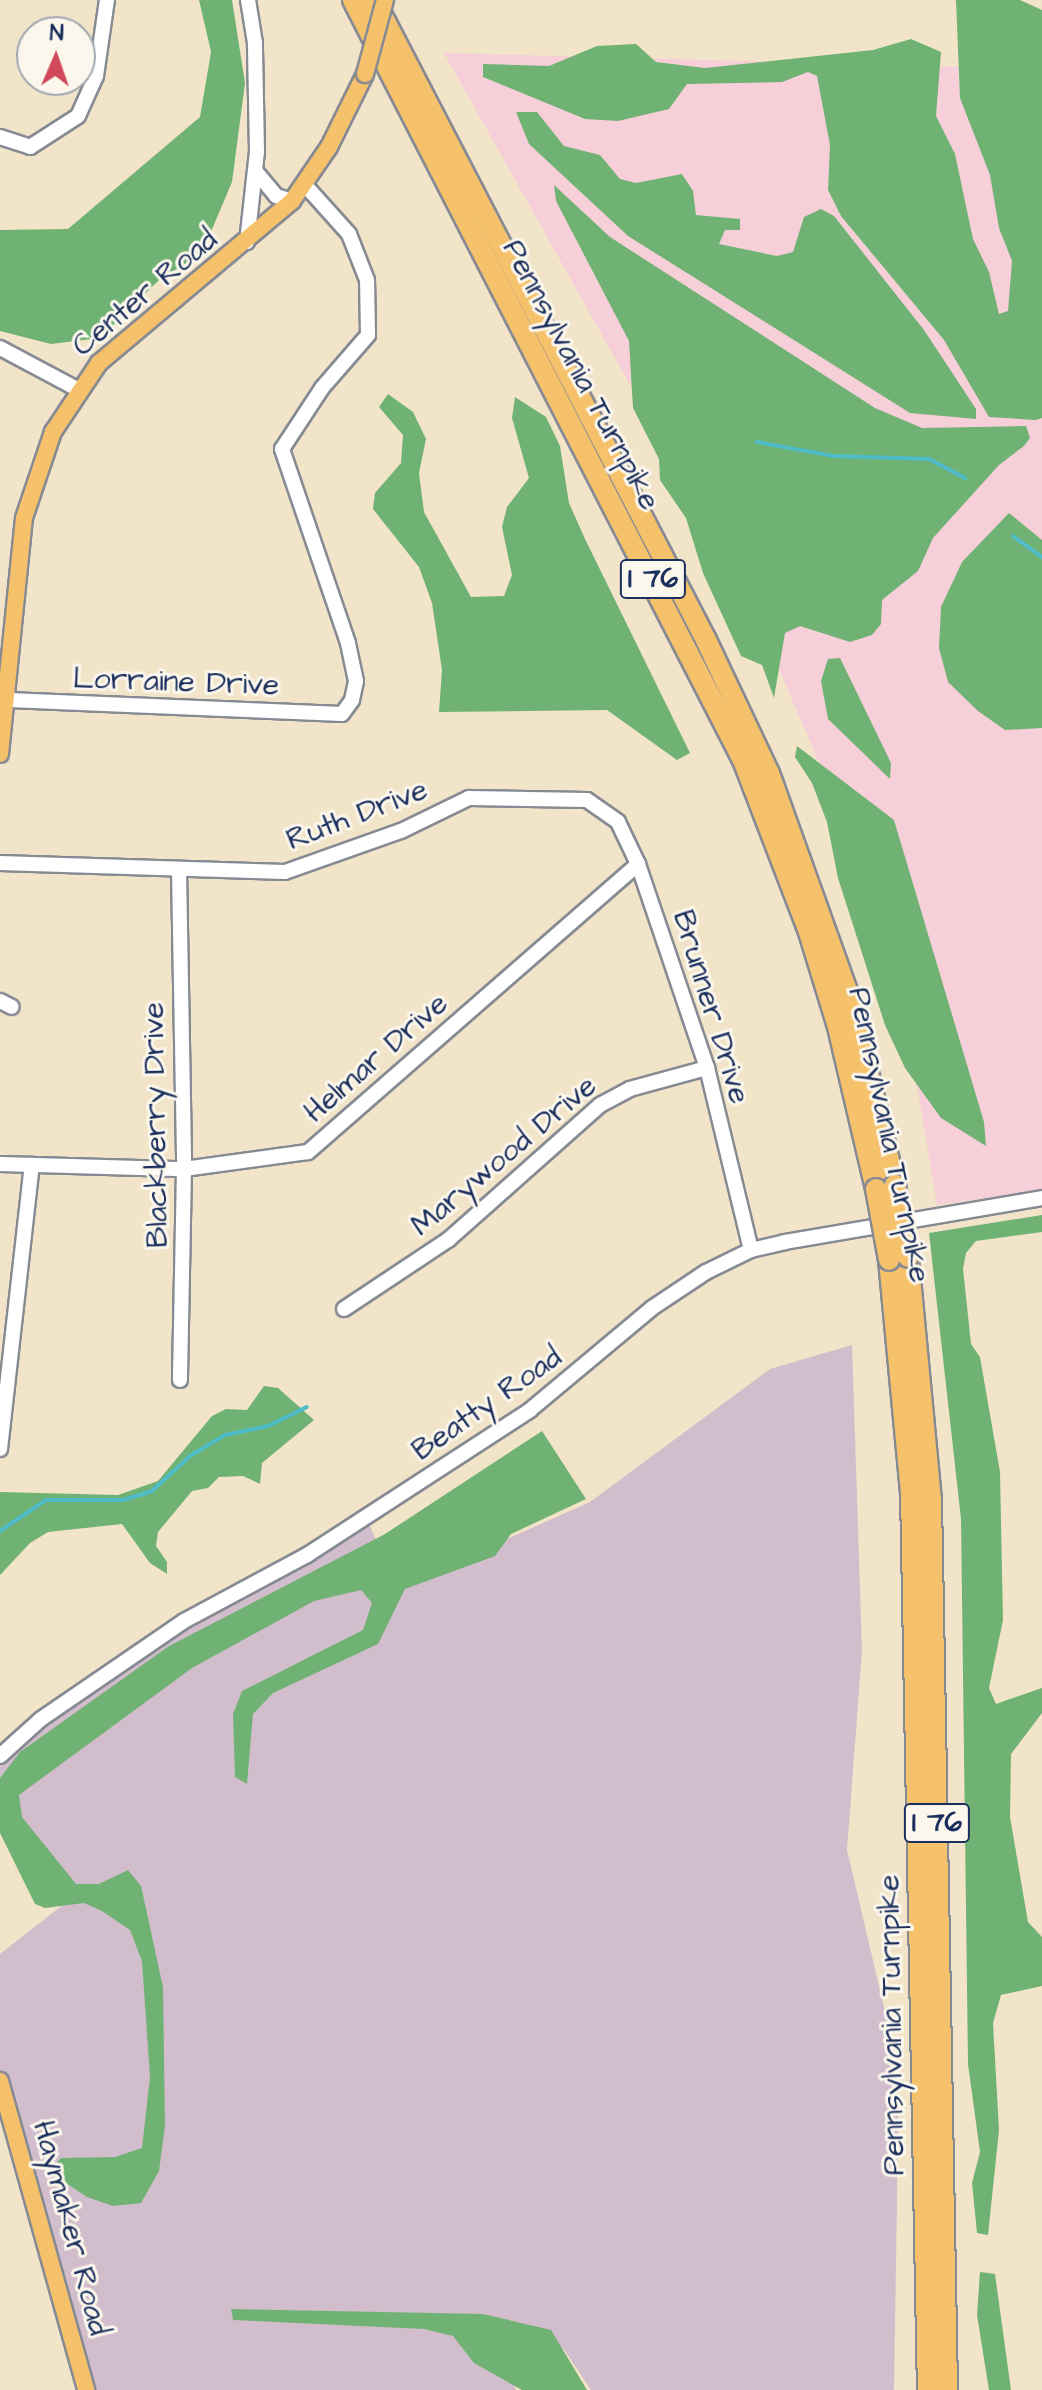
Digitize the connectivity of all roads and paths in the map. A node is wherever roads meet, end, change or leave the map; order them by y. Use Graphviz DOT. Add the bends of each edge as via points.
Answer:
graph roads {
  1 [pos="107,0"];
  2 [pos="248,0"];
  3 [pos="353,0"];
  4 [pos="374,0"];
  5 [pos="385,0"];
  6 [pos="0,137"];
  7 [pos="256,172"];
  8 [pos="305,185"];
  9 [pos="292,201"];
  10 [pos="247,244"];
  11 [pos="0,348"];
  12 [pos="77,389"];
  13 [pos="6,678"];
  14 [pos="9,700"];
  15 [pos="0,754"];
  16 [pos="587,800"];
  17 [pos="0,863"];
  18 [pos="638,864"];
  19 [pos="179,870"];
  20 [pos="707,1068"];
  21 [pos="0,1164"];
  22 [pos="32,1165"];
  23 [pos="184,1169"];
  24 [pos="886,1187"];
  25 [pos="1042,1198"];
  26 [pos="751,1250"];
  27 [pos="898,1259"];
  28 [pos="344,1309"];
  29 [pos="180,1380"];
  30 [pos="0,1449"];
  31 [pos="0,1756"];
  32 [pos="0,2081"];
  33 [pos="86,2390"];
  34 [pos="928,2390"];
  35 [pos="947,2390"];
  1 -- 6 [label="street" via="96,76 78,116 30,147"];
  2 -- 7 [label="street" via="255,43"];
  3 -- 24 [label="highway, Pennsylvania Turnpike / I 76" via="743,760 809,932"];
  4 -- 24 [label="highway, Pennsylvania Turnpike / I 76" via="713,654 769,773 852,1005"];
  5 -- 8 [label="main road, Center Road, bridge" via="365,74"];
  7 -- 9 [label="street" via="276,196"];
  7 -- 10 [label="street"];
  8 -- 9 [label="main road, Center Road"];
  8 -- 14 [label="street, Lorraine Drive" via="349,234 367,280 368,335 322,388 282,449 348,643 356,681 352,700 342,714"];
  9 -- 10 [label="main road, Center Road"];
  10 -- 12 [label="main road, Center Road" via="146,321"];
  11 -- 12 [label="street"];
  12 -- 13 [label="main road, Center Road" via="48,445 24,518"];
  13 -- 14 [label="main road, Center Road"];
  14 -- 15 [label="main road, Center Road"];
  16 -- 18 [label="street, Brunner Drive" via="618,822"];
  16 -- 19 [label="street, Ruth Drive" via="469,798 401,831 285,872"];
  17 -- 19 [label="street, Ruth Drive"];
  18 -- 20 [label="street, Brunner Drive"];
  18 -- 23 [label="street, Helmar Drive" via="308,1152"];
  19 -- 23 [label="street, Blackberry Drive"];
  20 -- 26 [label="street, Brunner Drive"];
  20 -- 28 [label="street, Marywood Drive" via="630,1089 600,1105 448,1240"];
  21 -- 22 [label="street, Helmar Drive"];
  22 -- 23 [label="street, Helmar Drive"];
  22 -- 30 [label="street"];
  23 -- 29 [label="street, Blackberry Drive"];
  24 -- 27 [label="highway, Pennsylvania Turnpike / I 76, bridge"];
  25 -- 26 [label="street, Beatty Road"];
  26 -- 31 [label="street, Beatty Road" via="675,1291 530,1410 307,1555 184,1621 41,1719"];
  27 -- 34 [label="highway, Pennsylvania Turnpike / I 76" via="911,1492"];
  27 -- 35 [label="highway, Pennsylvania Turnpike / I 76" via="931,1499"];
  32 -- 33 [label="main road, Haymaker Road"];
}
